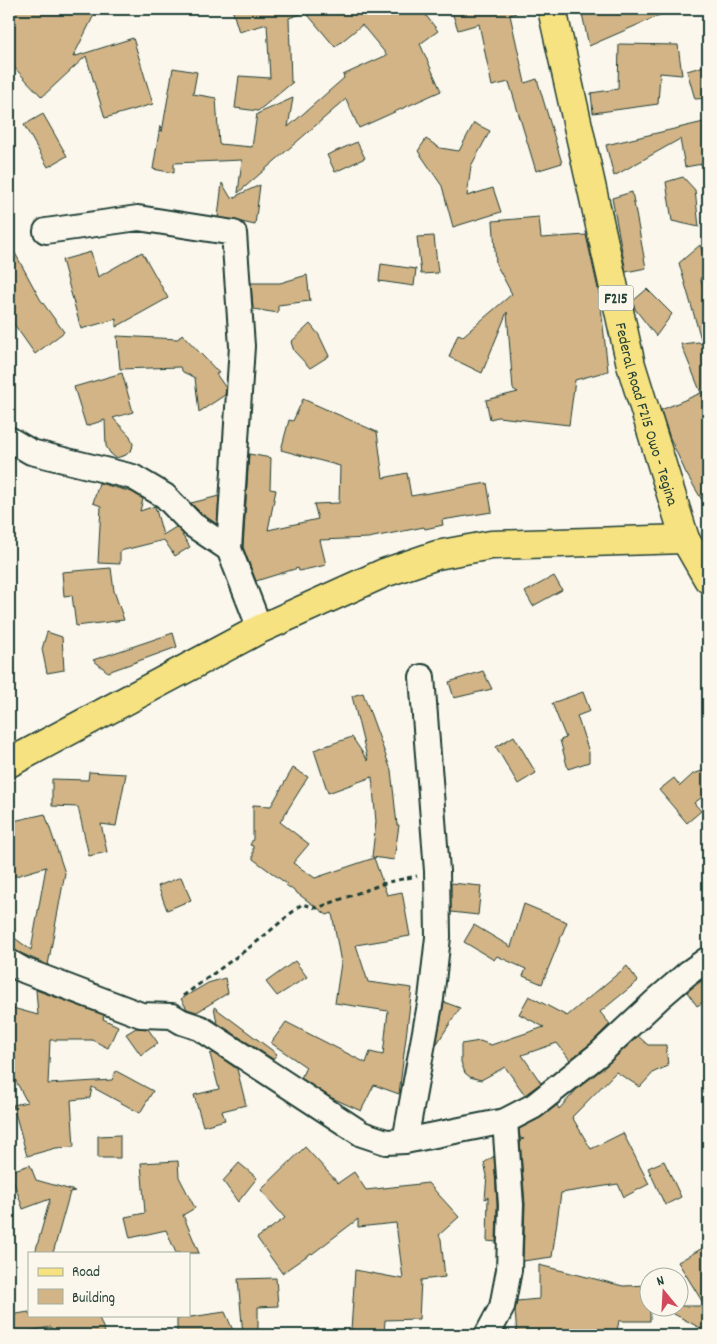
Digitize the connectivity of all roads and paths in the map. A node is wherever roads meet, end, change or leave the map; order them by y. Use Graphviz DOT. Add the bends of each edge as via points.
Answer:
graph roads {
  1 [pos="552,9"];
  2 [pos="46,231"];
  3 [pos="9,439"];
  4 [pos="685,540"];
  5 [pos="228,549"];
  6 [pos="708,579"];
  7 [pos="260,629"];
  8 [pos="422,676"];
  9 [pos="9,763"];
  10 [pos="437,871"];
  11 [pos="708,959"];
  12 [pos="9,962"];
  13 [pos="172,1016"];
  14 [pos="505,1120"];
  15 [pos="405,1141"];
  16 [pos="487,1335"];
  1 -- 4 [label="main road, Federal Road F215 Owo - Tegina / F215" via="631,365"];
  2 -- 5 [label="street" via="138,218 234,232 242,346"];
  3 -- 5 [label="street" via="31,452 133,477 164,496 193,525"];
  4 -- 6 [label="main road, Federal Road F215 Owo - Tegina / F215"];
  4 -- 7 [label="main road" via="491,546 437,554 384,573"];
  5 -- 7 [label="street"];
  7 -- 9 [label="main road"];
  8 -- 10 [label="street"];
  10 -- 13 [label="path" via="388,882 317,908 302,904 176,1001"];
  10 -- 15 [label="street" via="438,937 431,999"];
  11 -- 14 [label="street" via="565,1082 534,1106"];
  12 -- 13 [label="street" via="141,1015"];
  13 -- 15 [label="street" via="200,1028 362,1134 386,1142"];
  14 -- 15 [label="street"];
  14 -- 16 [label="street" via="511,1205 509,1270 502,1307"];
}
